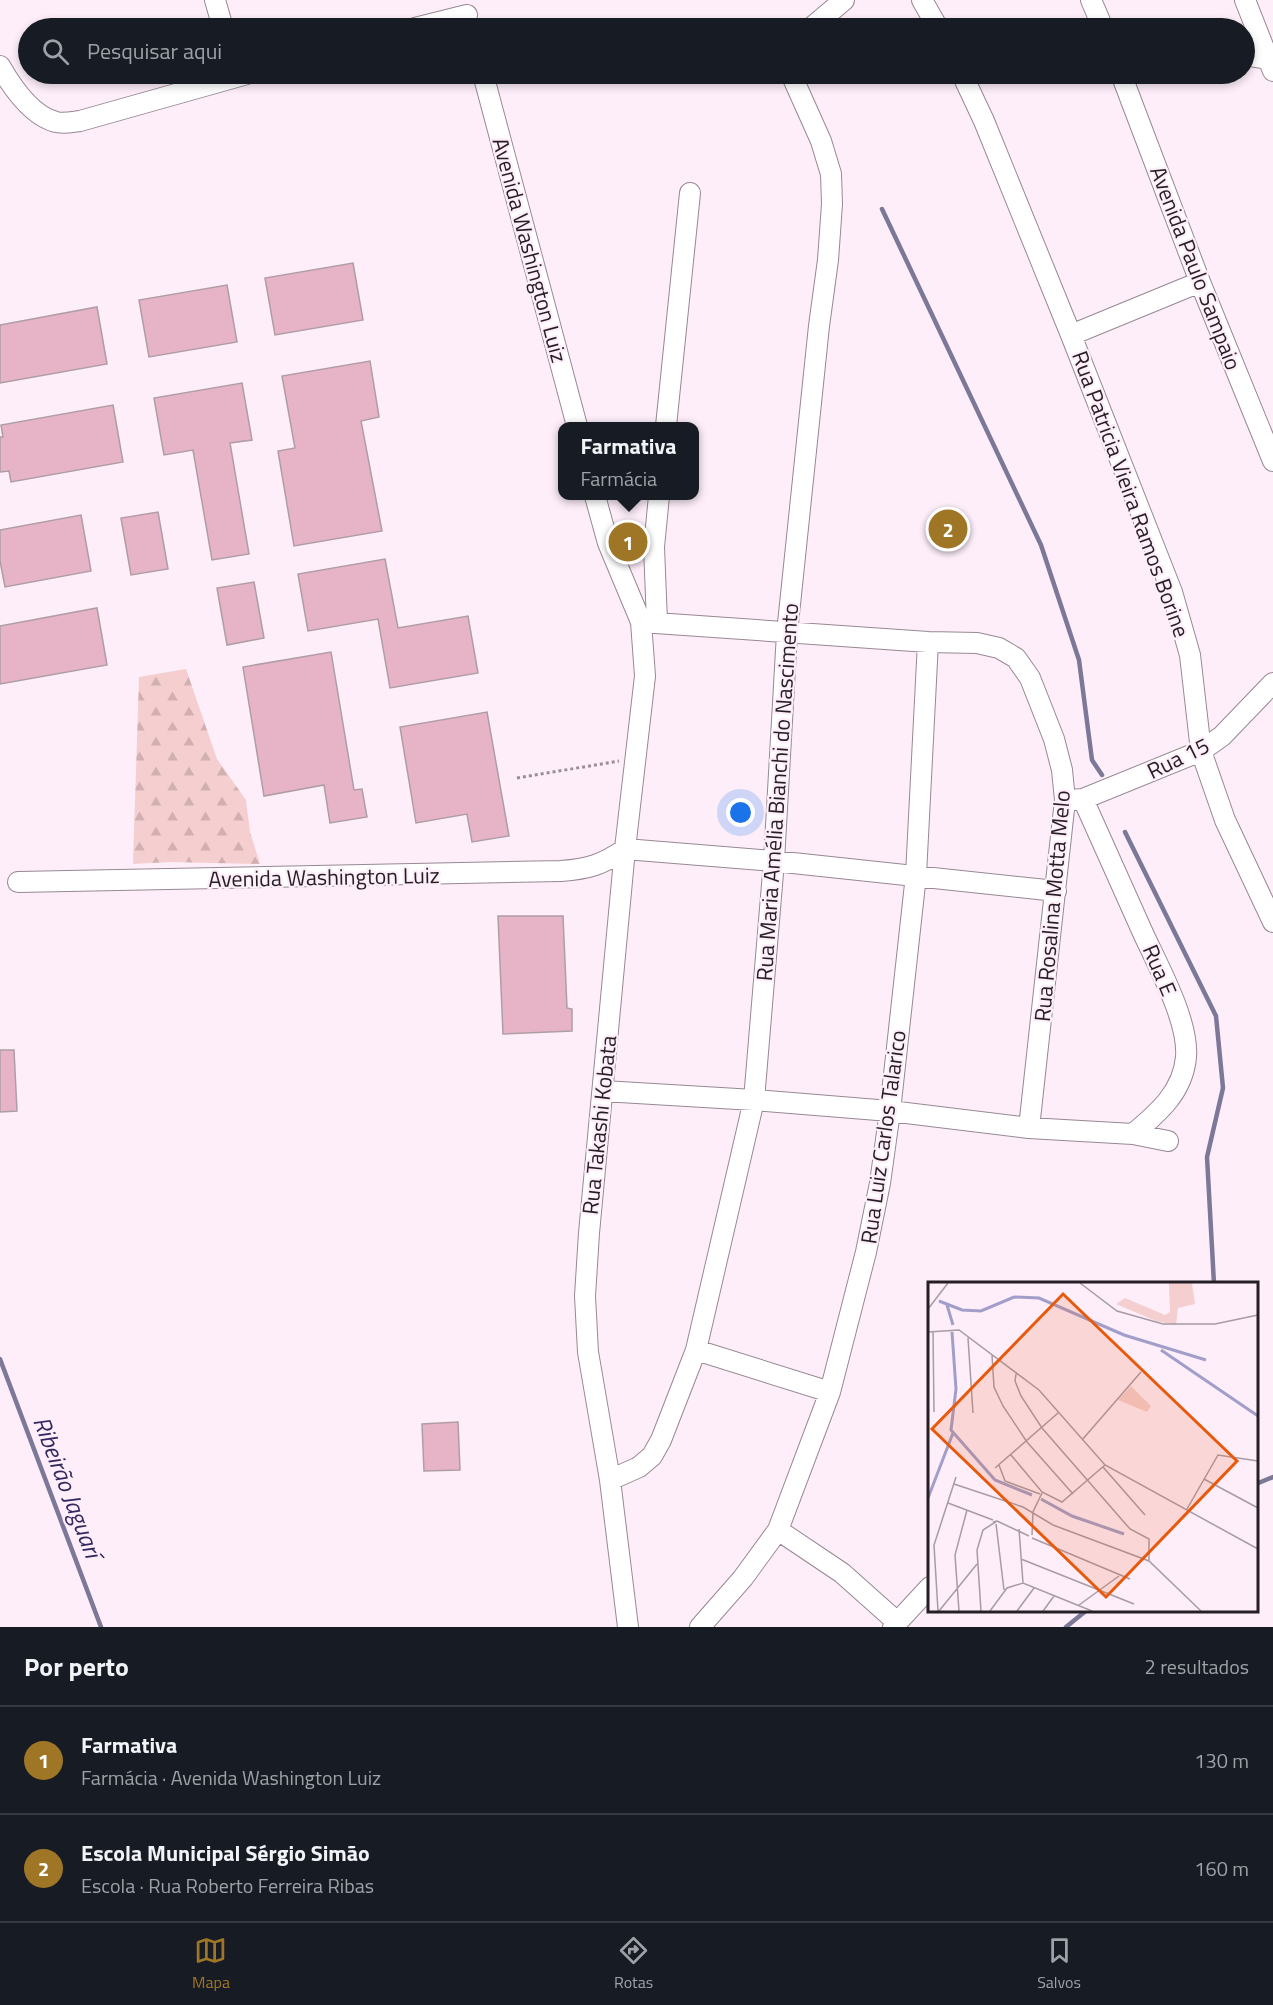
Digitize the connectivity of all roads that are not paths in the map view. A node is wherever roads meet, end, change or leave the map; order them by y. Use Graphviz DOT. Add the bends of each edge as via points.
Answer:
graph roads {
  1 [pos="215,0"];
  2 [pos="844,0"];
  3 [pos="922,0"];
  4 [pos="1091,0"];
  5 [pos="1245,0"];
  6 [pos="467,14"];
  7 [pos="220,18"];
  8 [pos="452,18"];
  9 [pos="823,18"];
  10 [pos="932,18"];
  11 [pos="1099,18"];
  12 [pos="1252,18"];
  13 [pos="1255,24"];
  14 [pos="1255,58"];
  15 [pos="1271,63"];
  16 [pos="0,66"];
  17 [pos="207,84"];
  18 [pos="486,84"];
  19 [pos="795,84"];
  20 [pos="967,84"];
  21 [pos="1124,84"];
  22 [pos="690,193"];
  23 [pos="1200,282"];
  24 [pos="1071,335"];
  25 [pos="576,422"];
  26 [pos="666,422"];
  27 [pos="1273,461"];
  28 [pos="596,500"];
  29 [pos="659,500"];
  30 [pos="649,622"];
  31 [pos="788,633"];
  32 [pos="928,642"];
  33 [pos="1273,683"];
  34 [pos="1201,751"];
  35 [pos="1074,800"];
  36 [pos="625,849"];
  37 [pos="774,861"];
  38 [pos="916,875"];
  39 [pos="18,882"];
  40 [pos="1056,891"];
  41 [pos="1273,922"];
  42 [pos="603,1091"];
  43 [pos="754,1100"];
  44 [pos="890,1111"];
  45 [pos="1029,1128"];
  46 [pos="1133,1134"];
  47 [pos="1168,1141"];
  48 [pos="696,1350"];
  49 [pos="830,1392"];
  50 [pos="610,1480"];
  51 [pos="778,1530"];
  52 [pos="928,1589"];
  53 [pos="895,1625"];
  54 [pos="628,1627"];
  55 [pos="700,1627"];
  1 -- 7 [label="street"];
  2 -- 9 [label="street"];
  3 -- 10 [label="street"];
  4 -- 11 [label="street"];
  5 -- 12 [label="street"];
  6 -- 8 [label="street"];
  13 -- 15 [label="street"];
  14 -- 15 [label="street"];
  16 -- 17 [label="street" via="41,115 57,123 80,122"];
  18 -- 25 [label="street, Avenida Washington Luiz"];
  19 -- 31 [label="street, Rua Maria Amélia Bianchi do Nascimento" via="821,141 831,174 832,204"];
  20 -- 24 [label="street, Rua Patricia Vieira Ramos Borine"];
  21 -- 23 [label="street, Avenida Paulo Sampaio"];
  22 -- 26 [label="street"];
  23 -- 24 [label="street"];
  23 -- 27 [label="street, Avenida Paulo Sampaio"];
  24 -- 34 [label="street, Rua Patricia Vieira Ramos Borine" via="1172,592 1190,655"];
  28 -- 30 [label="street" via="608,543"];
  29 -- 30 [label="street, Rua Takashi Kobata"];
  30 -- 31 [label="street"];
  30 -- 36 [label="street, Rua Takashi Kobata"];
  31 -- 32 [label="street"];
  31 -- 37 [label="street, Rua Maria Amélia Bianchi do Nascimento"];
  32 -- 35 [label="street, Rua Rosalina Motta Melo" via="977,643 999,648 1016,658 1030,678"];
  32 -- 38 [label="street, Rua Luiz Carlos Talarico"];
  33 -- 34 [label="street, Rua 15" via="1222,736"];
  34 -- 35 [label="street, Rua 15"];
  34 -- 41 [label="street, Rua Patricia Vieira Ramos Borine" via="1225,820"];
  35 -- 40 [label="street, Rua Rosalina Motta Melo"];
  35 -- 46 [label="street, Rua E" via="1168,988 1184,1030 1186,1057 1179,1084 1162,1110"];
  36 -- 37 [label="street"];
  36 -- 39 [label="street, Avenida Washington Luiz" via="607,862 561,871"];
  36 -- 42 [label="street, Rua Takashi Kobata"];
  37 -- 38 [label="street"];
  37 -- 43 [label="street, Rua Maria Amélia Bianchi do Nascimento"];
  38 -- 40 [label="street"];
  38 -- 44 [label="street, Rua Luiz Carlos Talarico"];
  40 -- 45 [label="street, Rua Rosalina Motta Melo"];
  42 -- 43 [label="street"];
  42 -- 50 [label="street, Rua Takashi Kobata" via="585,1296 588,1352"];
  43 -- 44 [label="street"];
  43 -- 48 [label="street, Rua Maria Amélia Bianchi do Nascimento"];
  44 -- 45 [label="street"];
  44 -- 49 [label="street, Rua Luiz Carlos Talarico" via="866,1252"];
  45 -- 46 [label="street"];
  46 -- 47 [label="street"];
  48 -- 49 [label="street"];
  48 -- 50 [label="street, Rua Maria Amélia Bianchi do Nascimento" via="651,1456 639,1467"];
  49 -- 51 [label="street, Rua Luiz Carlos Talarico"];
  50 -- 54 [label="street, Rua Takashi Kobata"];
  51 -- 53 [label="street" via="842,1574"];
  51 -- 55 [label="street, Rua Luiz Carlos Talarico"];
  52 -- 53 [label="street"];
}
